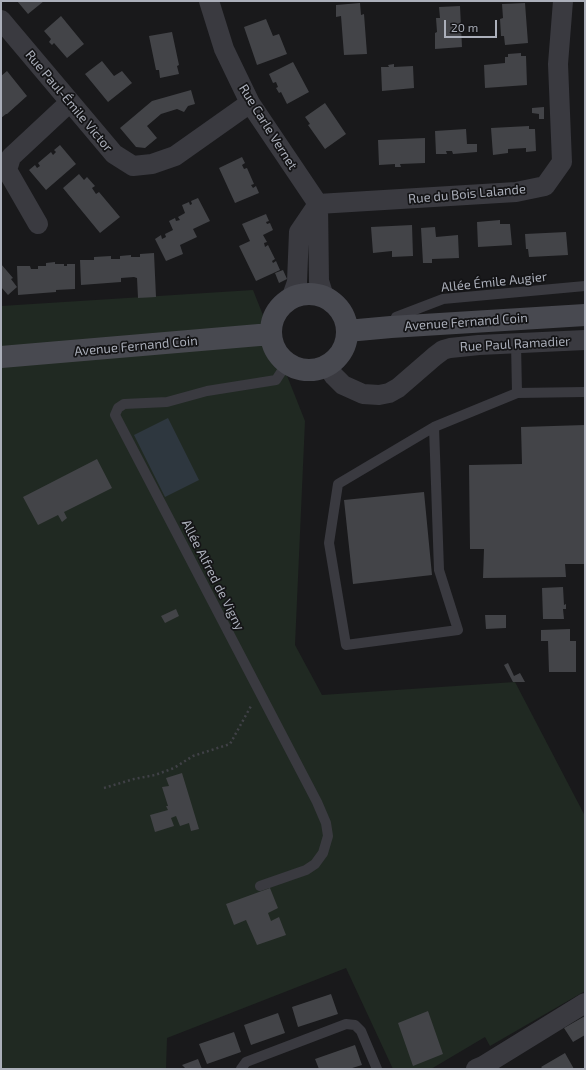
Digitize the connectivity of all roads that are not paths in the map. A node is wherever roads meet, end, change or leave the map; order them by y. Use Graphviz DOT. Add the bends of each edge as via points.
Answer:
graph roads {
  1 [pos="209,1"];
  2 [pos="563,1"];
  3 [pos="1,20"];
  4 [pos="70,102"];
  5 [pos="250,103"];
  6 [pos="318,204"];
  7 [pos="38,224"];
  8 [pos="585,286"];
  9 [pos="324,297"];
  10 [pos="291,299"];
  11 [pos="585,315"];
  12 [pos="391,327"];
  13 [pos="347,331"];
  14 [pos="271,334"];
  15 [pos="585,340"];
  16 [pos="516,343"];
  17 [pos="1,357"];
  18 [pos="287,363"];
  19 [pos="327,366"];
  20 [pos="585,392"];
  21 [pos="517,393"];
  22 [pos="434,427"];
  23 [pos="260,886"];
  24 [pos="585,1003"];
  25 [pos="241,1069"];
  26 [pos="377,1069"];
  27 [pos="476,1069"];
  1 -- 5 [label="street, Rue Carle Vernet" via="224,49"];
  2 -- 6 [label="street, Rue du Bois Lalande" via="558,64 562,162 545,186 516,192"];
  3 -- 4 [label="street, Rue Paul-Émile Victor"];
  4 -- 5 [label="street, Rue Paul-Émile Victor" via="114,154 133,166 152,164 175,156"];
  4 -- 7 [label="street" via="11,157 7,170"];
  5 -- 6 [label="street, Rue Carle Vernet"];
  6 -- 9 [label="street" via="318,281"];
  6 -- 10 [label="street" via="299,232 297,282"];
  8 -- 12 [label="lane, Allée Émile Augier" via="443,299 396,317"];
  9 -- 10 [label="main road" via="302,295"];
  9 -- 13 [label="main road" via="340,311"];
  10 -- 14 [label="main road" via="282,305 276,314"];
  11 -- 12 [label="main road, Avenue Fernand Coin"];
  12 -- 13 [label="main road, Avenue Fernand Coin"];
  13 -- 19 [label="main road" via="342,351 336,360"];
  14 -- 17 [label="main road, Avenue Fernand Coin"];
  14 -- 18 [label="main road" via="274,346"];
  15 -- 16 [label="street, Rue Paul Ramadier"];
  16 -- 19 [label="street, Rue Paul Ramadier" via="443,350 398,388 379,395 363,394 343,385"];
  16 -- 21 [label="lane"];
  18 -- 19 [label="main road" via="311,370"];
  18 -- 23 [label="lane, Allée Alfred de Vigny" via="276,380 207,390 167,402 124,404 118,408 115,415 326,822 328,836 324,854 315,864 306,870"];
  20 -- 21 [label="lane"];
  21 -- 22 [label="lane"];
  22 -- 22 [label="lane" via="439,570 458,630 346,645 330,543 338,484"];
  24 -- 27 [label="street"];
  25 -- 26 [label="lane" via="246,1062 346,1024 355,1025 361,1031"];
}
